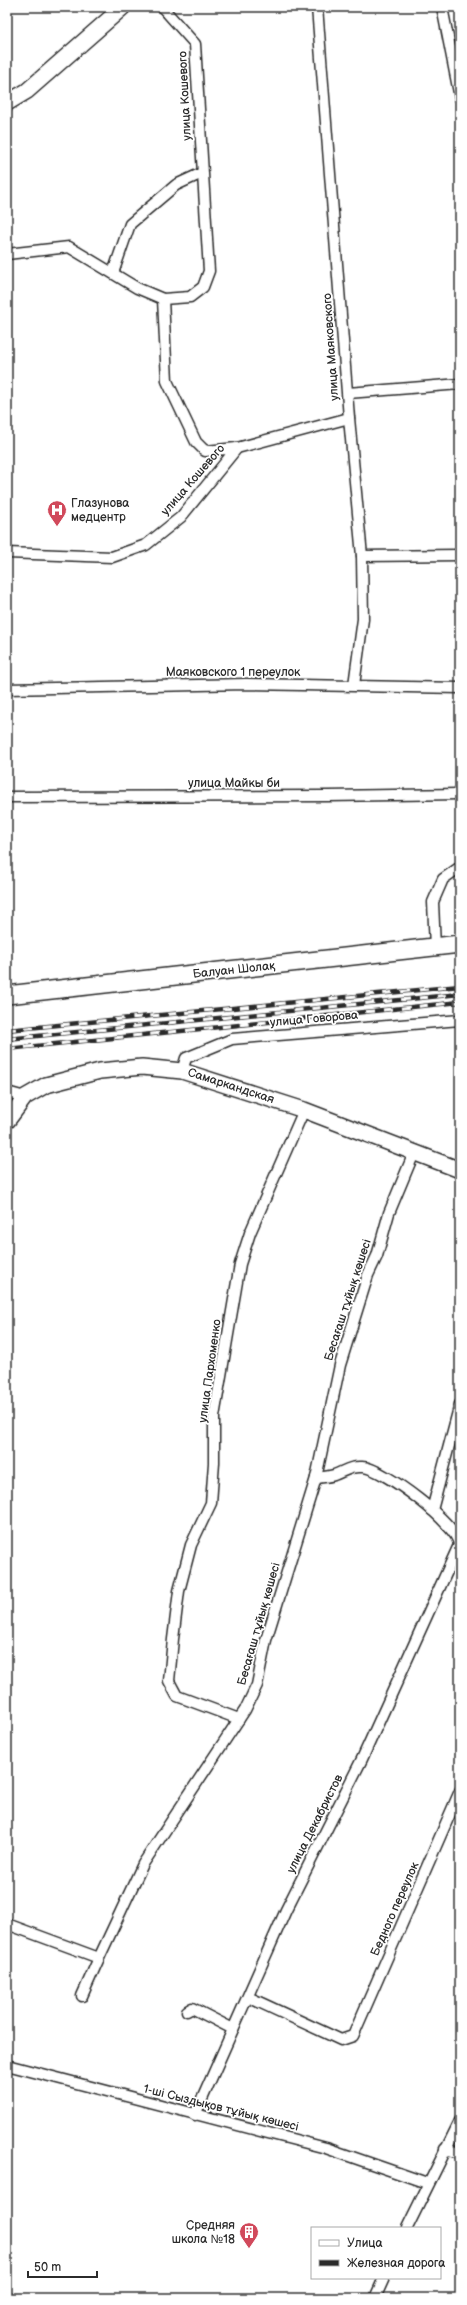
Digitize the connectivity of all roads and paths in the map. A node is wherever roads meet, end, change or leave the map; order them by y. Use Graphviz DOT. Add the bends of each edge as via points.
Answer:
graph roads {
  1 [pos="123,7"];
  2 [pos="162,7"];
  3 [pos="317,7"];
  4 [pos="442,7"];
  5 [pos="460,98"];
  6 [pos="7,103"];
  7 [pos="202,173"];
  8 [pos="7,254"];
  9 [pos="113,273"];
  10 [pos="163,299"];
  11 [pos="460,384"];
  12 [pos="348,394"];
  13 [pos="349,418"];
  14 [pos="237,448"];
  15 [pos="7,553"];
  16 [pos="460,555"];
  17 [pos="362,556"];
  18 [pos="354,685"];
  19 [pos="460,688"];
  20 [pos="7,689"];
  21 [pos="460,794"];
  22 [pos="7,797"];
  23 [pos="460,867"];
  24 [pos="460,944"];
  25 [pos="435,948"];
  26 [pos="7,995"];
  27 [pos="460,1020"];
  28 [pos="182,1070"];
  29 [pos="7,1092"];
  30 [pos="25,1096"];
  31 [pos="304,1110"];
  32 [pos="7,1121"];
  33 [pos="414,1153"];
  34 [pos="460,1170"];
  35 [pos="460,1404"];
  36 [pos="316,1478"];
  37 [pos="432,1510"];
  38 [pos="460,1545"];
  39 [pos="239,1719"];
  40 [pos="460,1791"];
  41 [pos="7,1924"];
  42 [pos="99,1958"];
  43 [pos="82,1996"];
  44 [pos="248,1997"];
  45 [pos="187,2011"];
  46 [pos="233,2029"];
  47 [pos="7,2065"];
  48 [pos="195,2115"];
  49 [pos="460,2121"];
  50 [pos="445,2150"];
  51 [pos="460,2153"];
  52 [pos="427,2184"];
  53 [pos="407,2227"];
  54 [pos="384,2279"];
  55 [pos="375,2298"];
  1 -- 6 [label="street" via="27,91"];
  2 -- 7 [label="street, улица Кошевого" via="195,44"];
  3 -- 12 [label="street, улица Маяковского"];
  4 -- 5 [label="street"];
  7 -- 9 [label="street" via="176,185 130,224"];
  7 -- 10 [label="street, улица Кошевого" via="209,271 202,287 190,297"];
  8 -- 9 [label="street, улица Кошевого" via="69,247"];
  9 -- 10 [label="street, улица Кошевого" via="137,288"];
  10 -- 14 [label="street, улица Кошевого" via="167,381 196,442 204,451"];
  11 -- 12 [label="street"];
  12 -- 13 [label="street, улица Маяковского"];
  13 -- 14 [label="street, улица Кошевого"];
  13 -- 17 [label="street, улица Маяковского"];
  14 -- 15 [label="street, улица Кошевого" via="181,516 146,545 112,557"];
  16 -- 17 [label="street"];
  17 -- 18 [label="street, улица Маяковского" via="363,619"];
  18 -- 19 [label="street, Маяковского 1 переулок"];
  18 -- 20 [label="street, Маяковского 1 переулок" via="246,684"];
  21 -- 22 [label="street, улица Майкы би"];
  23 -- 25 [label="street" via="443,879 433,902"];
  24 -- 25 [label="main road, Балуан Шолақ"];
  25 -- 26 [label="main road, Балуан Шолақ"];
  27 -- 28 [label="street, улица Говорова" via="232,1039 186,1058"];
  28 -- 30 [label="street, Самаркандская" via="142,1067 100,1071 46,1085"];
  28 -- 31 [label="street, Самаркандская"];
  29 -- 30 [label="street"];
  30 -- 32 [label="street, Самаркандская"];
  31 -- 33 [label="street, Самаркандская"];
  31 -- 39 [label="street, улица Пархоменко" via="256,1219 240,1264 214,1418 211,1503 191,1545 172,1638 170,1681 177,1696"];
  33 -- 34 [label="street, Самаркандская"];
  33 -- 36 [label="street, Бесағаш тұйық көшесі" via="368,1275 340,1365"];
  35 -- 37 [label="street"];
  36 -- 37 [label="street" via="334,1475 350,1467 364,1467 382,1473"];
  36 -- 39 [label="street, Бесағаш тұйық көшесі" via="266,1640 257,1685"];
  37 -- 38 [label="street" via="456,1535"];
  38 -- 44 [label="street, улица Декабристов" via="362,1759 286,1910"];
  39 -- 42 [label="street, Бесағаш тұйық көшесі" via="143,1864"];
  40 -- 44 [label="street, Бедного переулок" via="353,2036 341,2040"];
  41 -- 42 [label="street"];
  42 -- 43 [label="street, Бесағаш тұйық көшесі"];
  44 -- 46 [label="street, улица Декабристов"];
  45 -- 46 [label="street" via="192,2008"];
  46 -- 48 [label="street, улица Декабристов"];
  47 -- 48 [label="street, 1-ші Сыздықов тұйық көшесі"];
  48 -- 52 [label="street, 1-ші Сыздықов тұйық көшесі" via="326,2148"];
  49 -- 50 [label="street"];
  50 -- 51 [label="street"];
  50 -- 52 [label="street"];
  52 -- 53 [label="street"];
  54 -- 55 [label="street"];
}
